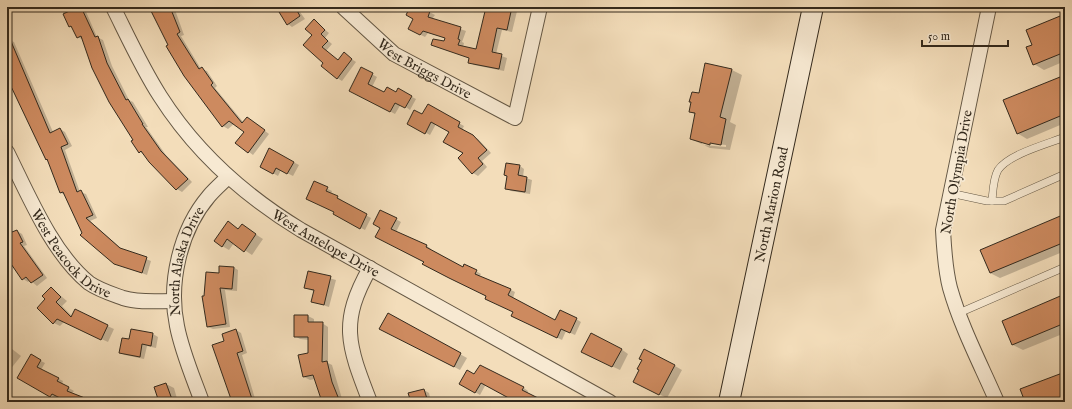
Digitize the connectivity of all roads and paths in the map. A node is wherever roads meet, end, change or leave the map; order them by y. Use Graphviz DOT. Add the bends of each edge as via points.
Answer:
graph roads {
  1 [pos="113,7"];
  2 [pos="540,7"];
  3 [pos="813,7"];
  4 [pos="989,7"];
  5 [pos="346,8"];
  6 [pos="1065,137"];
  7 [pos="7,152"];
  8 [pos="1065,174"];
  9 [pos="228,177"];
  10 [pos="950,193"];
  11 [pos="992,201"];
  12 [pos="1065,267"];
  13 [pos="370,268"];
  14 [pos="174,301"];
  15 [pos="959,313"];
  16 [pos="202,402"];
  17 [pos="370,402"];
  18 [pos="610,402"];
  19 [pos="729,402"];
  20 [pos="996,402"];
  1 -- 9 [label="street, West Antelope Drive" via="161,98 195,142"];
  2 -- 5 [label="street, West Briggs Drive" via="515,118 394,54"];
  3 -- 19 [label="main road, North Marion Road"];
  4 -- 10 [label="street, North Olympia Drive"];
  6 -- 11 [label="lane" via="1007,161 998,171"];
  7 -- 14 [label="street, West Peacock Drive" via="50,235 72,266 89,283 124,298"];
  8 -- 11 [label="lane" via="1004,201"];
  9 -- 13 [label="street, West Antelope Drive" via="284,220"];
  9 -- 14 [label="street, North Alaska Drive" via="199,210 186,237 178,264"];
  10 -- 11 [label="lane"];
  10 -- 15 [label="street, North Olympia Drive" via="943,230 944,255 950,287"];
  12 -- 15 [label="lane"];
  13 -- 17 [label="street" via="354,300 349,336 356,366"];
  13 -- 18 [label="street, West Antelope Drive"];
  14 -- 16 [label="street, North Alaska Drive" via="182,348"];
  15 -- 20 [label="street, North Olympia Drive"];
}
